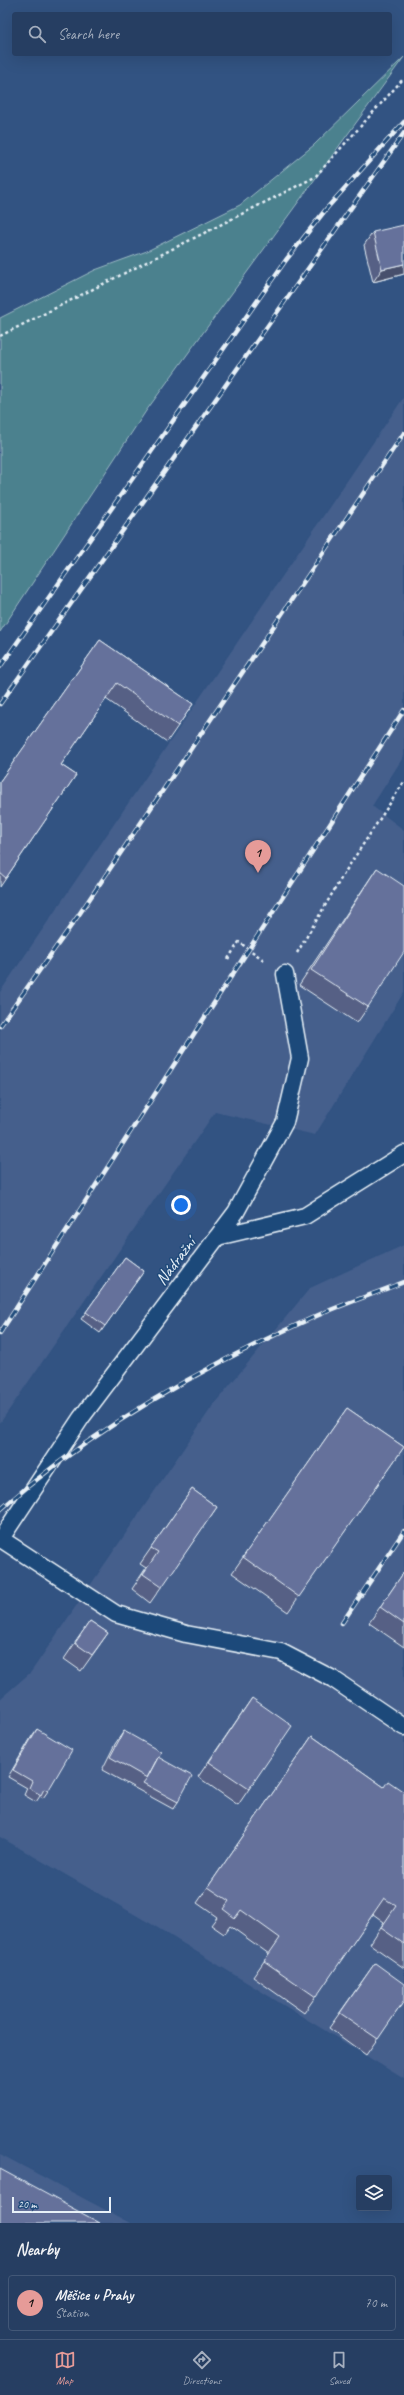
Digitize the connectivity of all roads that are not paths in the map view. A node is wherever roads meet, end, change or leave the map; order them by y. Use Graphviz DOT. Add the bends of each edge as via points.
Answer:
graph roads {
  1 [pos="285,974"];
  2 [pos="404,1154"];
  3 [pos="217,1237"];
  4 [pos="1,1540"];
  5 [pos="404,1727"];
  1 -- 3 [label="lane, Nádražní" via="300,1058 285,1122 236,1212"];
  2 -- 3 [label="lane" via="305,1216"];
  3 -- 4 [label="lane, Nádražní" via="82,1418"];
  4 -- 5 [label="lane" via="116,1614 186,1634 281,1652 333,1679"];
}
